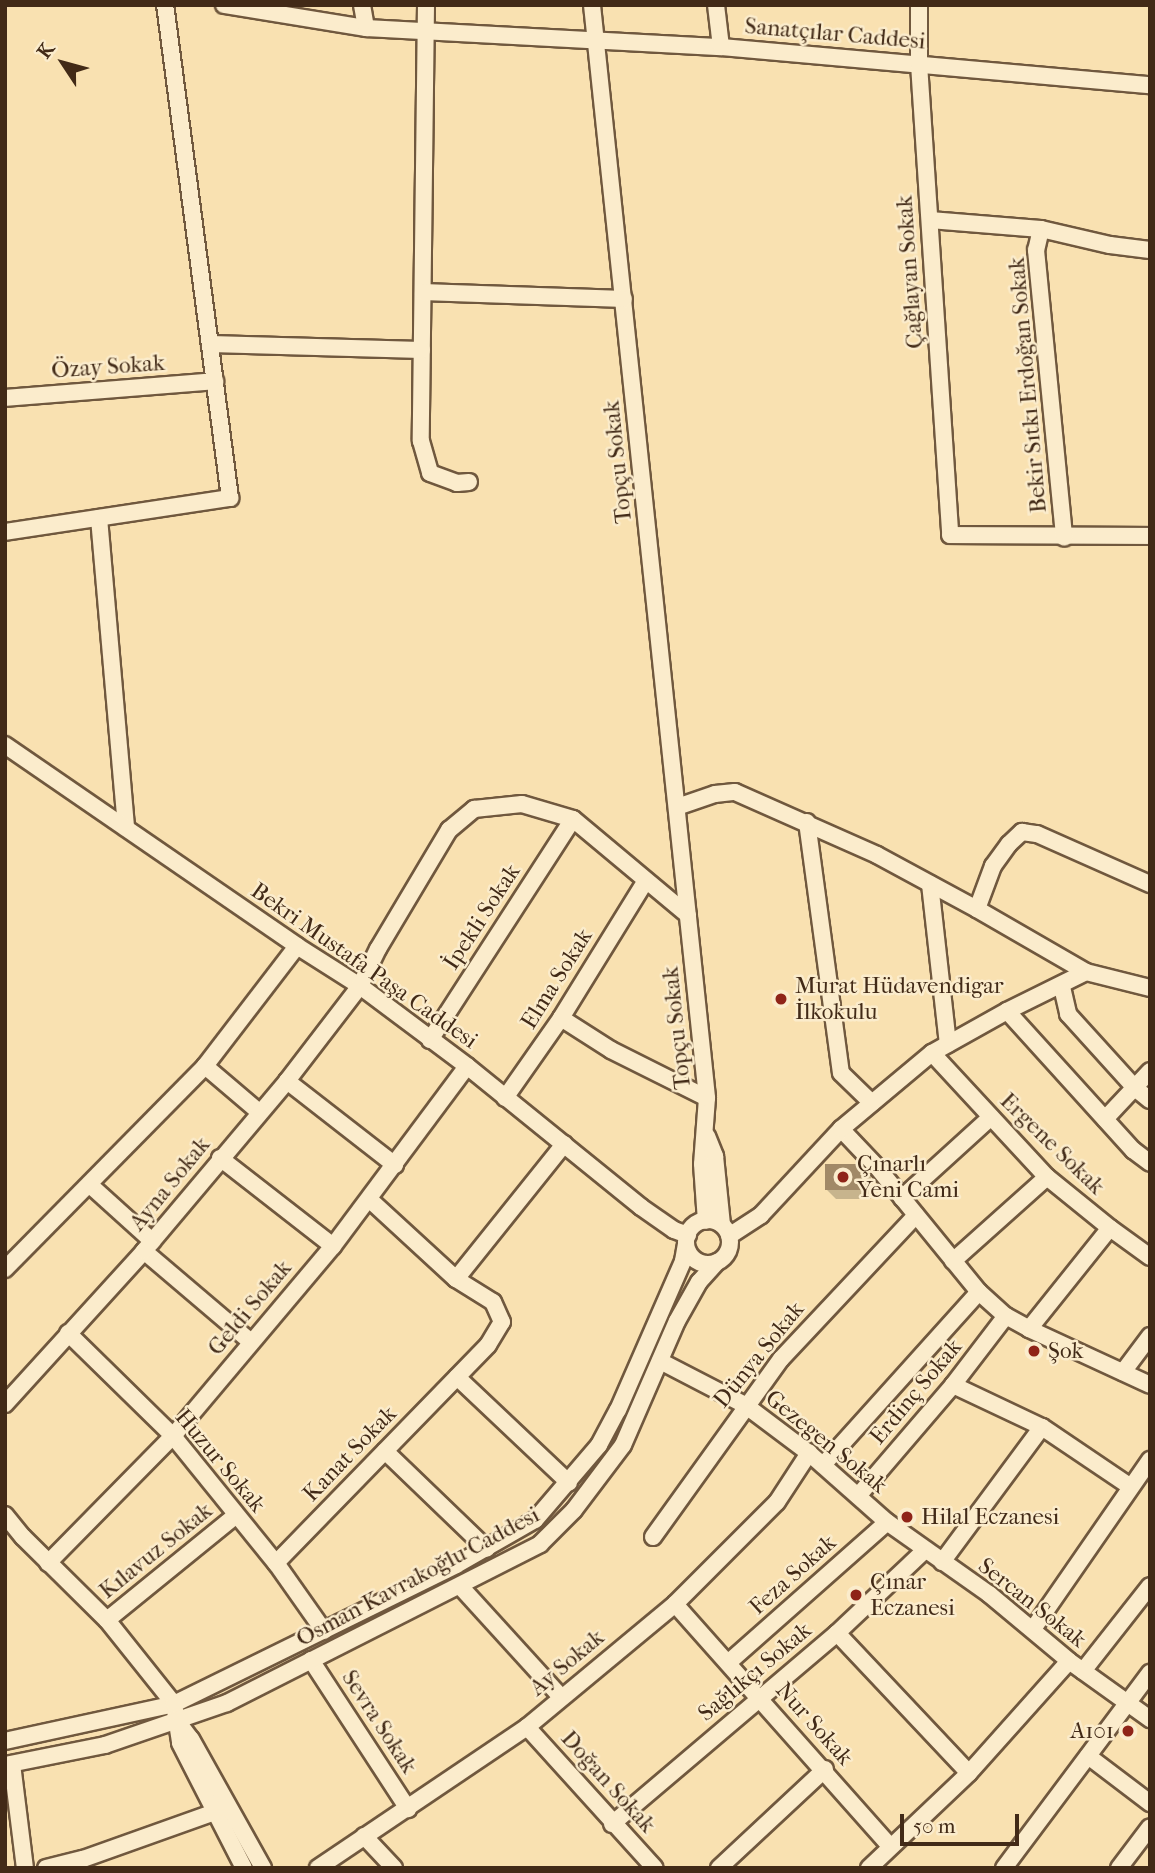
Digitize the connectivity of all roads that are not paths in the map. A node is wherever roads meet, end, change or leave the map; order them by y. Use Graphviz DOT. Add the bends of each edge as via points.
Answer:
graph roads {
  1 [pos="166,5"];
  2 [pos="224,5"];
  3 [pos="362,5"];
  4 [pos="426,5"];
  5 [pos="592,5"];
  6 [pos="716,5"];
  7 [pos="919,5"];
  8 [pos="366,28"];
  9 [pos="427,31"];
  10 [pos="597,41"];
  11 [pos="721,47"];
  12 [pos="919,64"];
  13 [pos="1150,85"];
  14 [pos="930,220"];
  15 [pos="1041,229"];
  16 [pos="1150,250"];
  17 [pos="423,292"];
  18 [pos="624,299"];
  19 [pos="210,344"];
  20 [pos="422,350"];
  21 [pos="215,382"];
  22 [pos="5,398"];
  23 [pos="469,482"];
  24 [pos="99,518"];
  25 [pos="5,532"];
  26 [pos="1150,536"];
  27 [pos="1064,538"];
  28 [pos="5,745"];
  29 [pos="677,807"];
  30 [pos="573,819"];
  31 [pos="807,822"];
  32 [pos="126,828"];
  33 [pos="645,882"];
  34 [pos="930,884"];
  35 [pos="1150,884"];
  36 [pos="977,909"];
  37 [pos="688,915"];
  38 [pos="297,946"];
  39 [pos="1086,972"];
  40 [pos="360,986"];
  41 [pos="1062,987"];
  42 [pos="1150,988"];
  43 [pos="1007,1011"];
  44 [pos="561,1018"];
  45 [pos="430,1040"];
  46 [pos="948,1044"];
  47 [pos="932,1053"];
  48 [pos="205,1066"];
  49 [pos="467,1066"];
  50 [pos="1150,1071"];
  51 [pos="287,1080"];
  52 [pos="1135,1088"];
  53 [pos="505,1098"];
  54 [pos="708,1098"];
  55 [pos="1150,1100"];
  56 [pos="872,1103"];
  57 [pos="259,1112"];
  58 [pos="991,1116"];
  59 [pos="1105,1119"];
  60 [pos="841,1129"];
  61 [pos="564,1144"];
  62 [pos="220,1158"];
  63 [pos="1150,1163"];
  64 [pos="395,1165"];
  65 [pos="1047,1177"];
  66 [pos="90,1185"];
  67 [pos="902,1198"];
  68 [pos="369,1199"];
  69 [pos="916,1215"];
  70 [pos="719,1227"];
  71 [pos="1110,1228"];
  72 [pos="687,1240"];
  73 [pos="148,1246"];
  74 [pos="333,1246"];
  75 [pos="1150,1256"];
  76 [pos="953,1261"];
  77 [pos="717,1262"];
  78 [pos="5,1269"];
  79 [pos="456,1279"];
  80 [pos="979,1292"];
  81 [pos="1006,1316"];
  82 [pos="1029,1329"];
  83 [pos="68,1333"];
  84 [pos="1150,1336"];
  85 [pos="251,1342"];
  86 [pos="660,1361"];
  87 [pos="1123,1372"];
  88 [pos="457,1377"];
  89 [pos="953,1385"];
  90 [pos="1150,1385"];
  91 [pos="5,1404"];
  92 [pos="745,1405"];
  93 [pos="1042,1427"];
  94 [pos="173,1436"];
  95 [pos="385,1451"];
  96 [pos="809,1453"];
  97 [pos="1150,1460"];
  98 [pos="823,1465"];
  99 [pos="569,1483"];
  100 [pos="1131,1487"];
  101 [pos="858,1496"];
  102 [pos="5,1515"];
  103 [pos="235,1516"];
  104 [pos="887,1522"];
  105 [pos="653,1537"];
  106 [pos="487,1549"];
  107 [pos="924,1550"];
  108 [pos="942,1562"];
  109 [pos="48,1563"];
  110 [pos="276,1563"];
  111 [pos="460,1586"];
  112 [pos="1150,1586"];
  113 [pos="675,1604"];
  114 [pos="107,1620"];
  115 [pos="1033,1629"];
  116 [pos="324,1631"];
  117 [pos="836,1633"];
  118 [pos="311,1660"];
  119 [pos="1069,1661"];
  120 [pos="729,1662"];
  121 [pos="1083,1671"];
  122 [pos="1150,1673"];
  123 [pos="561,1697"];
  124 [pos="760,1698"];
  125 [pos="174,1704"];
  126 [pos="1127,1704"];
  127 [pos="1150,1719"];
  128 [pos="177,1721"];
  129 [pos="527,1727"];
  130 [pos="5,1741"];
  131 [pos="1088,1756"];
  132 [pos="9,1764"];
  133 [pos="825,1769"];
  134 [pos="969,1773"];
  135 [pos="1150,1803"];
  136 [pos="408,1810"];
  137 [pos="215,1812"];
  138 [pos="612,1824"];
  139 [pos="1150,1827"];
  140 [pos="364,1836"];
  141 [pos="889,1845"];
  142 [pos="650,1866"];
  143 [pos="25,1868"];
  144 [pos="46,1868"];
  145 [pos="244,1868"];
  146 [pos="263,1868"];
  147 [pos="317,1868"];
  148 [pos="394,1868"];
  149 [pos="719,1868"];
  150 [pos="869,1868"];
  151 [pos="1005,1868"];
  152 [pos="1119,1868"];
  1 -- 19 [label="street"];
  2 -- 8 [label="street, Sanatçılar Caddesi"];
  3 -- 8 [label="street"];
  4 -- 9 [label="street"];
  5 -- 10 [label="street, Topçu Sokak"];
  6 -- 11 [label="street"];
  7 -- 12 [label="street, Çağlayan Sokak"];
  8 -- 9 [label="street, Sanatçılar Caddesi"];
  9 -- 10 [label="street, Sanatçılar Caddesi"];
  9 -- 17 [label="street"];
  10 -- 11 [label="street, Sanatçılar Caddesi"];
  10 -- 18 [label="street, Topçu Sokak"];
  11 -- 12 [label="street, Sanatçılar Caddesi"];
  12 -- 13 [label="street, Sanatçılar Caddesi"];
  12 -- 14 [label="street, Çağlayan Sokak"];
  14 -- 15 [label="street"];
  14 -- 27 [label="street, Çağlayan Sokak" via="950,535"];
  15 -- 16 [label="street"];
  15 -- 27 [label="street, Bekir Sıtkı Erdoğan Sokak" via="1036,250"];
  17 -- 18 [label="street"];
  17 -- 20 [label="street"];
  18 -- 29 [label="street, Topçu Sokak"];
  19 -- 20 [label="street"];
  19 -- 21 [label="street"];
  20 -- 23 [label="street" via="421,441 430,473 457,483"];
  21 -- 22 [label="street, Özay Sokak"];
  21 -- 24 [label="street" via="230,498"];
  24 -- 25 [label="street"];
  24 -- 32 [label="street"];
  26 -- 27 [label="street"];
  28 -- 32 [label="street, Bekri Mustafa Paşa Caddesi"];
  29 -- 31 [label="street" via="735,792"];
  29 -- 37 [label="street, Topçu Sokak"];
  30 -- 33 [label="street"];
  30 -- 40 [label="street, Ayna Sokak" via="522,804 474,809 449,830"];
  30 -- 45 [label="street, İpekli Sokak"];
  31 -- 34 [label="street"];
  31 -- 56 [label="street" via="841,1073"];
  32 -- 38 [label="street, Bekri Mustafa Paşa Caddesi"];
  33 -- 37 [label="street"];
  33 -- 44 [label="street, Elma Sokak"];
  34 -- 36 [label="street"];
  34 -- 46 [label="street"];
  35 -- 36 [label="street" via="1037,834 1022,832 993,866"];
  36 -- 39 [label="street"];
  37 -- 54 [label="street, Topçu Sokak"];
  38 -- 40 [label="street, Bekri Mustafa Paşa Caddesi"];
  38 -- 48 [label="street"];
  39 -- 41 [label="street, Osman Kavrakoğlu Caddesi"];
  39 -- 42 [label="street"];
  40 -- 45 [label="street, Bekri Mustafa Paşa Caddesi"];
  40 -- 51 [label="street, Ayna Sokak"];
  41 -- 43 [label="street, Osman Kavrakoğlu Caddesi"];
  41 -- 52 [label="street" via="1068,1014"];
  43 -- 46 [label="street, Osman Kavrakoğlu Caddesi"];
  43 -- 59 [label="street"];
  44 -- 53 [label="street, Elma Sokak"];
  44 -- 54 [label="street" via="611,1050"];
  45 -- 49 [label="street, Bekri Mustafa Paşa Caddesi"];
  46 -- 47 [label="street, Osman Kavrakoğlu Caddesi"];
  47 -- 56 [label="street, Osman Kavrakoğlu Caddesi"];
  47 -- 58 [label="street, Ergene Sokak"];
  48 -- 57 [label="street"];
  48 -- 66 [label="street"];
  49 -- 53 [label="street, Bekri Mustafa Paşa Caddesi"];
  49 -- 64 [label="street, Geldi Sokak"];
  50 -- 52 [label="street"];
  51 -- 57 [label="street, Ayna Sokak"];
  51 -- 64 [label="street"];
  52 -- 55 [label="street"];
  52 -- 59 [label="street"];
  53 -- 61 [label="street, Bekri Mustafa Paşa Caddesi"];
  54 -- 70 [label="street, Topçu Sokak" via="702,1164"];
  56 -- 60 [label="street, Osman Kavrakoğlu Caddesi"];
  57 -- 62 [label="street, Ayna Sokak"];
  58 -- 65 [label="street, Ergene Sokak"];
  58 -- 67 [label="street"];
  59 -- 63 [label="street"];
  60 -- 67 [label="street"];
  60 -- 70 [label="street, Osman Kavrakoğlu Caddesi" via="761,1215"];
  61 -- 72 [label="street, Bekri Mustafa Paşa Caddesi"];
  61 -- 79 [label="street"];
  62 -- 73 [label="street, Ayna Sokak"];
  62 -- 74 [label="street"];
  64 -- 68 [label="street, Geldi Sokak"];
  65 -- 71 [label="street, Ergene Sokak"];
  65 -- 76 [label="street"];
  66 -- 73 [label="street"];
  66 -- 78 [label="street"];
  67 -- 69 [label="street"];
  68 -- 74 [label="street, Geldi Sokak"];
  68 -- 79 [label="street"];
  69 -- 76 [label="street"];
  69 -- 92 [label="street, Dünya Sokak" via="781,1359"];
  70 -- 72 [label="street, Osman Kavrakoğlu Caddesi" via="695,1225"];
  70 -- 77 [label="street, Osman Kavrakoğlu Caddesi" via="729,1251"];
  71 -- 75 [label="street, Ergene Sokak"];
  71 -- 82 [label="street"];
  72 -- 77 [label="street" via="698,1262"];
  72 -- 99 [label="street, Osman Kavrakoğlu Caddesi" via="683,1261 618,1410 599,1445"];
  73 -- 83 [label="street, Ayna Sokak"];
  73 -- 85 [label="street"];
  74 -- 85 [label="street, Geldi Sokak"];
  76 -- 80 [label="street"];
  77 -- 86 [label="street, Osman Kavrakoğlu Caddesi" via="699,1282"];
  79 -- 88 [label="street, Kanat Sokak" via="493,1302 502,1322 488,1345"];
  80 -- 81 [label="street"];
  80 -- 98 [label="street"];
  81 -- 82 [label="street"];
  81 -- 89 [label="street, Erdinç Sokak"];
  82 -- 87 [label="street"];
  83 -- 91 [label="street, Ayna Sokak"];
  83 -- 94 [label="street, Huzur Sokak"];
  84 -- 87 [label="street"];
  85 -- 94 [label="street, Geldi Sokak"];
  86 -- 92 [label="street, Gezegen Sokak"];
  86 -- 111 [label="street, Osman Kavrakoğlu Caddesi" via="623,1444 558,1529 540,1544"];
  87 -- 90 [label="street"];
  88 -- 95 [label="street, Kanat Sokak"];
  88 -- 99 [label="street"];
  89 -- 93 [label="street"];
  89 -- 101 [label="street, Erdinç Sokak"];
  92 -- 96 [label="street, Gezegen Sokak"];
  92 -- 105 [label="street, Dünya Sokak"];
  93 -- 100 [label="street"];
  93 -- 108 [label="street"];
  94 -- 103 [label="street, Huzur Sokak"];
  94 -- 109 [label="street, Geldi Sokak"];
  95 -- 106 [label="street"];
  95 -- 110 [label="street, Kanat Sokak"];
  96 -- 98 [label="street, Gezegen Sokak"];
  96 -- 113 [label="street, Ay Sokak" via="777,1502"];
  97 -- 100 [label="street"];
  98 -- 101 [label="street, Gezegen Sokak"];
  99 -- 106 [label="street, Osman Kavrakoğlu Caddesi" via="535,1520"];
  100 -- 115 [label="street"];
  101 -- 104 [label="street, Gezegen Sokak"];
  102 -- 109 [label="street"];
  103 -- 110 [label="street, Huzur Sokak"];
  103 -- 114 [label="street, Kılavuz Sokak"];
  104 -- 107 [label="street, Sercan Sokak"];
  104 -- 120 [label="street, Feza Sokak"];
  106 -- 116 [label="street, Osman Kavrakoğlu Caddesi"];
  107 -- 108 [label="street, Sercan Sokak"];
  107 -- 117 [label="street, Sağlıkçı Sokak"];
  108 -- 115 [label="street, Sercan Sokak"];
  109 -- 114 [label="street"];
  110 -- 116 [label="street, Huzur Sokak"];
  111 -- 118 [label="street, Osman Kavrakoğlu Caddesi"];
  111 -- 123 [label="street, Doğan Sokak"];
  112 -- 121 [label="street"];
  113 -- 120 [label="street, Nur Sokak"];
  113 -- 123 [label="street, Ay Sokak"];
  114 -- 125 [label="street"];
  115 -- 119 [label="street, Sercan Sokak"];
  116 -- 125 [label="street, Osman Kavrakoğlu Caddesi"];
  117 -- 124 [label="street, Sağlıkçı Sokak"];
  117 -- 134 [label="street"];
  118 -- 128 [label="street, Osman Kavrakoğlu Caddesi" via="227,1703"];
  118 -- 136 [label="street, Sevra Sokak"];
  119 -- 121 [label="street, Sercan Sokak"];
  119 -- 134 [label="street"];
  120 -- 124 [label="street, Nur Sokak"];
  121 -- 126 [label="street, Sercan Sokak"];
  122 -- 126 [label="street"];
  123 -- 129 [label="street, Ay Sokak"];
  124 -- 133 [label="street, Nur Sokak"];
  124 -- 138 [label="street, Sağlıkçı Sokak"];
  125 -- 128 [label="street"];
  125 -- 130 [label="street, Osman Kavrakoğlu Caddesi"];
  126 -- 127 [label="street, Sercan Sokak"];
  126 -- 131 [label="street"];
  128 -- 132 [label="street, Osman Kavrakoğlu Caddesi" via="104,1745"];
  128 -- 137 [label="street" via="180,1743"];
  128 -- 146 [label="street"];
  129 -- 136 [label="street, Ay Sokak"];
  129 -- 138 [label="street, Doğan Sokak"];
  131 -- 135 [label="street"];
  131 -- 151 [label="street"];
  132 -- 143 [label="street"];
  133 -- 141 [label="street, Nur Sokak"];
  133 -- 149 [label="street"];
  134 -- 141 [label="street"];
  136 -- 140 [label="street, Ay Sokak"];
  137 -- 144 [label="street"];
  137 -- 145 [label="street"];
  138 -- 142 [label="street, Doğan Sokak"];
  139 -- 152 [label="street"];
  140 -- 147 [label="street, Ay Sokak"];
  140 -- 148 [label="street"];
  141 -- 150 [label="street"];
}
